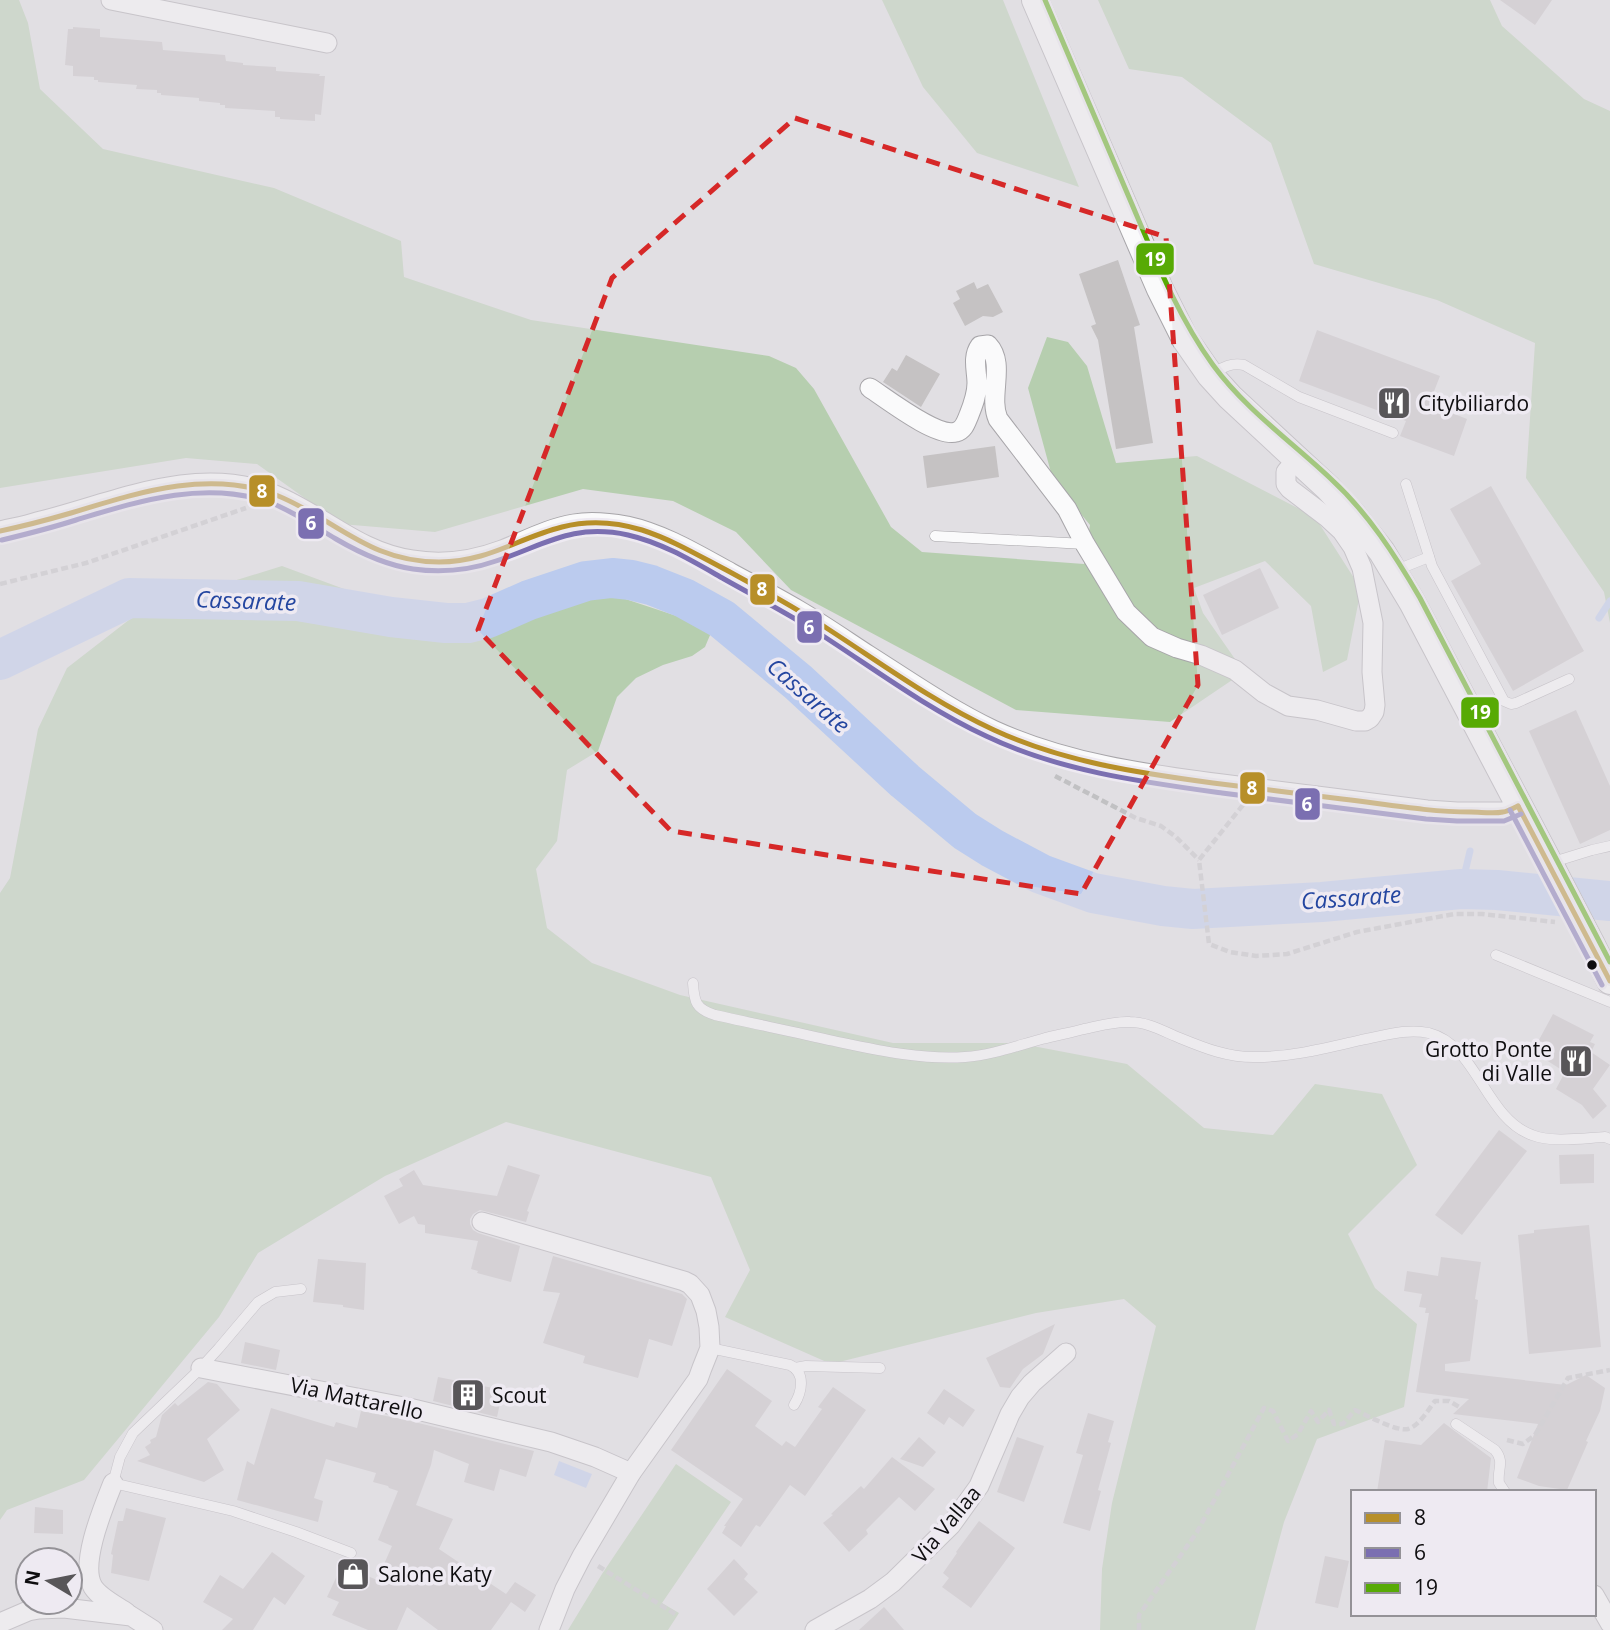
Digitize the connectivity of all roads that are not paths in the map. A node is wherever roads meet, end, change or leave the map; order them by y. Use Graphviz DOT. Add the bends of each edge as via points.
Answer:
graph roads {
  1 [pos="111,0"];
  2 [pos="1035,0"];
  3 [pos="327,43"];
  4 [pos="1210,375"];
  5 [pos="870,388"];
  6 [pos="1393,433"];
  7 [pos="1296,460"];
  8 [pos="1406,484"];
  9 [pos="0,531"];
  10 [pos="935,536"];
  11 [pos="1085,544"];
  12 [pos="1429,557"];
  13 [pos="1394,572"];
  14 [pos="1569,679"];
  15 [pos="1518,806"];
  16 [pos="1610,846"];
  17 [pos="1551,867"];
  18 [pos="1496,955"];
  19 [pos="1610,981"];
  20 [pos="692,983"];
  21 [pos="1610,1002"];
  22 [pos="1610,1139"];
  23 [pos="482,1222"];
  24 [pos="301,1289"];
  25 [pos="710,1348"];
  26 [pos="1066,1353"];
  27 [pos="795,1367"];
  28 [pos="201,1368"];
  29 [pos="880,1368"];
  30 [pos="794,1405"];
  31 [pos="1456,1424"];
  32 [pos="631,1473"];
  33 [pos="113,1483"];
  34 [pos="1504,1490"];
  35 [pos="351,1553"];
  36 [pos="1596,1598"];
  37 [pos="131,1616"];
  38 [pos="0,1623"];
  39 [pos="1610,1623"];
  40 [pos="153,1630"];
  41 [pos="549,1630"];
  42 [pos="815,1630"];
  1 -- 3 [label="street"];
  2 -- 4 [label="street" via="1174,318"];
  4 -- 6 [label="lane" via="1228,365 1244,365 1300,397"];
  4 -- 7 [label="street"];
  5 -- 11 [label="street" via="930,427 958,432 974,402 976,350 988,345 995,362 998,419 1067,509"];
  7 -- 11 [label="street" via="1286,472 1286,484 1342,531 1364,576 1373,623 1375,705 1365,721 1288,706 1235,670 1152,637 1126,612"];
  7 -- 13 [label="street" via="1353,515"];
  8 -- 12 [label="lane"];
  9 -- 15 [label="street" via="155,489 207,484 270,493 361,544 416,561 474,559 575,524 626,526 704,558 799,610 965,715 1035,747 1109,767 1182,779 1427,810 1504,813"];
  10 -- 11 [label="lane"];
  12 -- 13 [label="lane"];
  12 -- 14 [label="lane" via="1503,701 1516,703"];
  13 -- 15 [label="street"];
  15 -- 17 [label="street"];
  16 -- 17 [label="lane"];
  17 -- 19 [label="street, bridge"];
  18 -- 21 [label="lane"];
  20 -- 22 [label="lane" via="696,1004 715,1015 936,1058 991,1054 1114,1022 1138,1022 1243,1058 1299,1054 1401,1031 1428,1033 1451,1045 1498,1108 1522,1131 1545,1138"];
  23 -- 25 [label="street" via="684,1281 704,1303"];
  24 -- 28 [label="lane" via="275,1292 258,1302"];
  25 -- 27 [label="lane"];
  25 -- 32 [label="street" via="698,1379"];
  26 -- 42 [label="street, Via Vallaa" via="1020,1397 979,1486 951,1525 893,1582"];
  27 -- 29 [label="lane"];
  27 -- 30 [label="lane" via="802,1385"];
  28 -- 32 [label="street, Via Mattarello" via="410,1408 538,1439"];
  28 -- 33 [label="lane" via="133,1433"];
  31 -- 34 [label="lane" via="1499,1454 1499,1483"];
  32 -- 41 [label="street" via="582,1556"];
  33 -- 35 [label="lane" via="233,1511"];
  33 -- 37 [label="street" via="96,1529 88,1572 95,1591"];
  36 -- 39 [label="street"];
  37 -- 38 [label="street" via="38,1609"];
  37 -- 40 [label="street"];
}
